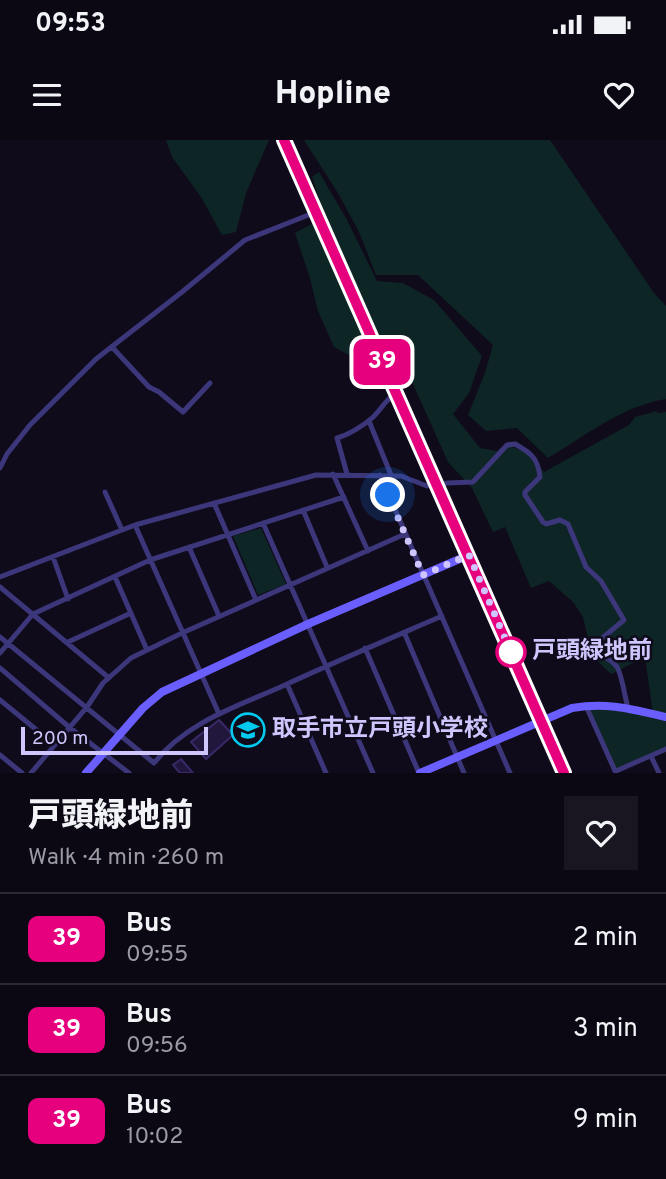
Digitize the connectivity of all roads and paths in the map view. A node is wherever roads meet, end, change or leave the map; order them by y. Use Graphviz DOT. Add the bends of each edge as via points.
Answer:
graph roads {
  1 [pos="284,140"];
  2 [pos="316,211"];
  3 [pos="112,347"];
  4 [pos="210,383"];
  5 [pos="396,393"];
  6 [pos="369,421"];
  7 [pos="0,468"];
  8 [pos="333,474"];
  9 [pos="346,474"];
  10 [pos="380,475"];
  11 [pos="391,475"];
  12 [pos="437,484"];
  13 [pos="105,492"];
  14 [pos="344,497"];
  15 [pos="214,503"];
  16 [pos="303,510"];
  17 [pos="263,523"];
  18 [pos="135,525"];
  19 [pos="122,530"];
  20 [pos="405,534"];
  21 [pos="228,535"];
  22 [pos="189,547"];
  23 [pos="368,551"];
  24 [pos="469,555"];
  25 [pos="53,557"];
  26 [pos="150,560"];
  27 [pos="327,567"];
  28 [pos="423,575"];
  29 [pos="115,577"];
  30 [pos="0,578"];
  31 [pos="291,585"];
  32 [pos="0,587"];
  33 [pos="68,599"];
  34 [pos="256,600"];
  35 [pos="33,614"];
  36 [pos="131,614"];
  37 [pos="219,616"];
  38 [pos="442,616"];
  39 [pos="308,624"];
  40 [pos="404,632"];
  41 [pos="182,633"];
  42 [pos="0,637"];
  43 [pos="68,642"];
  44 [pos="8,644"];
  45 [pos="365,648"];
  46 [pos="147,650"];
  47 [pos="0,653"];
  48 [pos="327,666"];
  49 [pos="0,668"];
  50 [pos="200,674"];
  51 [pos="108,678"];
  52 [pos="287,684"];
  53 [pos="0,701"];
  54 [pos="586,705"];
  55 [pos="87,707"];
  56 [pos="628,708"];
  57 [pos="219,714"];
  58 [pos="666,717"];
  59 [pos="541,721"];
  60 [pos="69,727"];
  61 [pos="120,733"];
  62 [pos="497,740"];
  63 [pos="55,745"];
  64 [pos="666,748"];
  65 [pos="103,753"];
  66 [pos="0,755"];
  67 [pos="457,756"];
  68 [pos="651,756"];
  69 [pos="616,772"];
  70 [pos="22,773"];
  71 [pos="32,773"];
  72 [pos="86,773"];
  73 [pos="129,773"];
  74 [pos="326,773"];
  75 [pos="373,773"];
  76 [pos="419,773"];
  77 [pos="464,773"];
  78 [pos="510,773"];
  79 [pos="564,773"];
  80 [pos="659,773"];
  1 -- 2 [label="street"];
  2 -- 3 [label="street" via="244,240"];
  2 -- 5 [label="street"];
  3 -- 4 [label="street" via="149,387 183,412"];
  3 -- 7 [label="street" via="30,425"];
  5 -- 6 [label="street"];
  5 -- 12 [label="street"];
  6 -- 9 [label="street" via="337,438"];
  6 -- 11 [label="street"];
  8 -- 9 [label="street"];
  8 -- 14 [label="street"];
  8 -- 15 [label="street"];
  9 -- 10 [label="street"];
  10 -- 11 [label="street"];
  10 -- 20 [label="street"];
  11 -- 12 [label="street" via="427,486"];
  12 -- 24 [label="street"];
  12 -- 56 [label="street" via="473,482 507,445 515,444 533,455 540,477 525,495 545,524 560,520 568,524 586,567 601,581 624,621 601,639 600,651 617,667"];
  13 -- 19 [label="street"];
  14 -- 16 [label="street"];
  14 -- 23 [label="street"];
  15 -- 18 [label="street"];
  15 -- 21 [label="street"];
  16 -- 17 [label="street"];
  16 -- 27 [label="street"];
  17 -- 21 [label="street"];
  17 -- 31 [label="street"];
  18 -- 19 [label="street"];
  18 -- 26 [label="street"];
  19 -- 25 [label="street"];
  20 -- 23 [label="street"];
  20 -- 28 [label="street"];
  21 -- 22 [label="street"];
  21 -- 34 [label="street"];
  22 -- 26 [label="street"];
  22 -- 37 [label="street"];
  23 -- 27 [label="street"];
  24 -- 28 [label="street"];
  24 -- 59 [label="street"];
  25 -- 30 [label="street"];
  25 -- 33 [label="street"];
  26 -- 29 [label="street"];
  26 -- 41 [label="street"];
  27 -- 31 [label="street"];
  28 -- 38 [label="street"];
  28 -- 39 [label="street"];
  29 -- 33 [label="street"];
  29 -- 36 [label="street"];
  31 -- 34 [label="street"];
  31 -- 39 [label="street"];
  32 -- 35 [label="street"];
  33 -- 35 [label="street"];
  34 -- 37 [label="street"];
  35 -- 43 [label="street"];
  35 -- 44 [label="street"];
  36 -- 43 [label="street"];
  36 -- 46 [label="street"];
  37 -- 41 [label="street"];
  38 -- 40 [label="street"];
  38 -- 62 [label="street"];
  39 -- 48 [label="street"];
  39 -- 50 [label="street"];
  40 -- 45 [label="street"];
  40 -- 67 [label="street"];
  41 -- 46 [label="street"];
  41 -- 50 [label="street"];
  42 -- 44 [label="street"];
  43 -- 51 [label="street"];
  44 -- 47 [label="street"];
  44 -- 55 [label="street"];
  45 -- 48 [label="street"];
  45 -- 76 [label="street"];
  46 -- 51 [label="street"];
  48 -- 52 [label="street"];
  48 -- 75 [label="street"];
  49 -- 60 [label="street"];
  50 -- 57 [label="street"];
  50 -- 61 [label="street" via="162,692"];
  51 -- 55 [label="street"];
  52 -- 57 [label="street"];
  52 -- 74 [label="street"];
  53 -- 63 [label="street"];
  54 -- 56 [label="street"];
  54 -- 59 [label="street"];
  54 -- 69 [label="street"];
  55 -- 60 [label="street"];
  55 -- 61 [label="street"];
  56 -- 58 [label="street"];
  57 -- 61 [label="street" via="183,734 154,763"];
  59 -- 62 [label="street"];
  59 -- 79 [label="street"];
  60 -- 63 [label="street"];
  60 -- 65 [label="street"];
  61 -- 65 [label="street"];
  62 -- 67 [label="street"];
  62 -- 78 [label="street"];
  63 -- 71 [label="street"];
  64 -- 68 [label="street"];
  65 -- 72 [label="street"];
  65 -- 73 [label="street"];
  66 -- 70 [label="street"];
  67 -- 76 [label="street"];
  67 -- 77 [label="street"];
  68 -- 69 [label="street"];
  68 -- 80 [label="street"];
}
